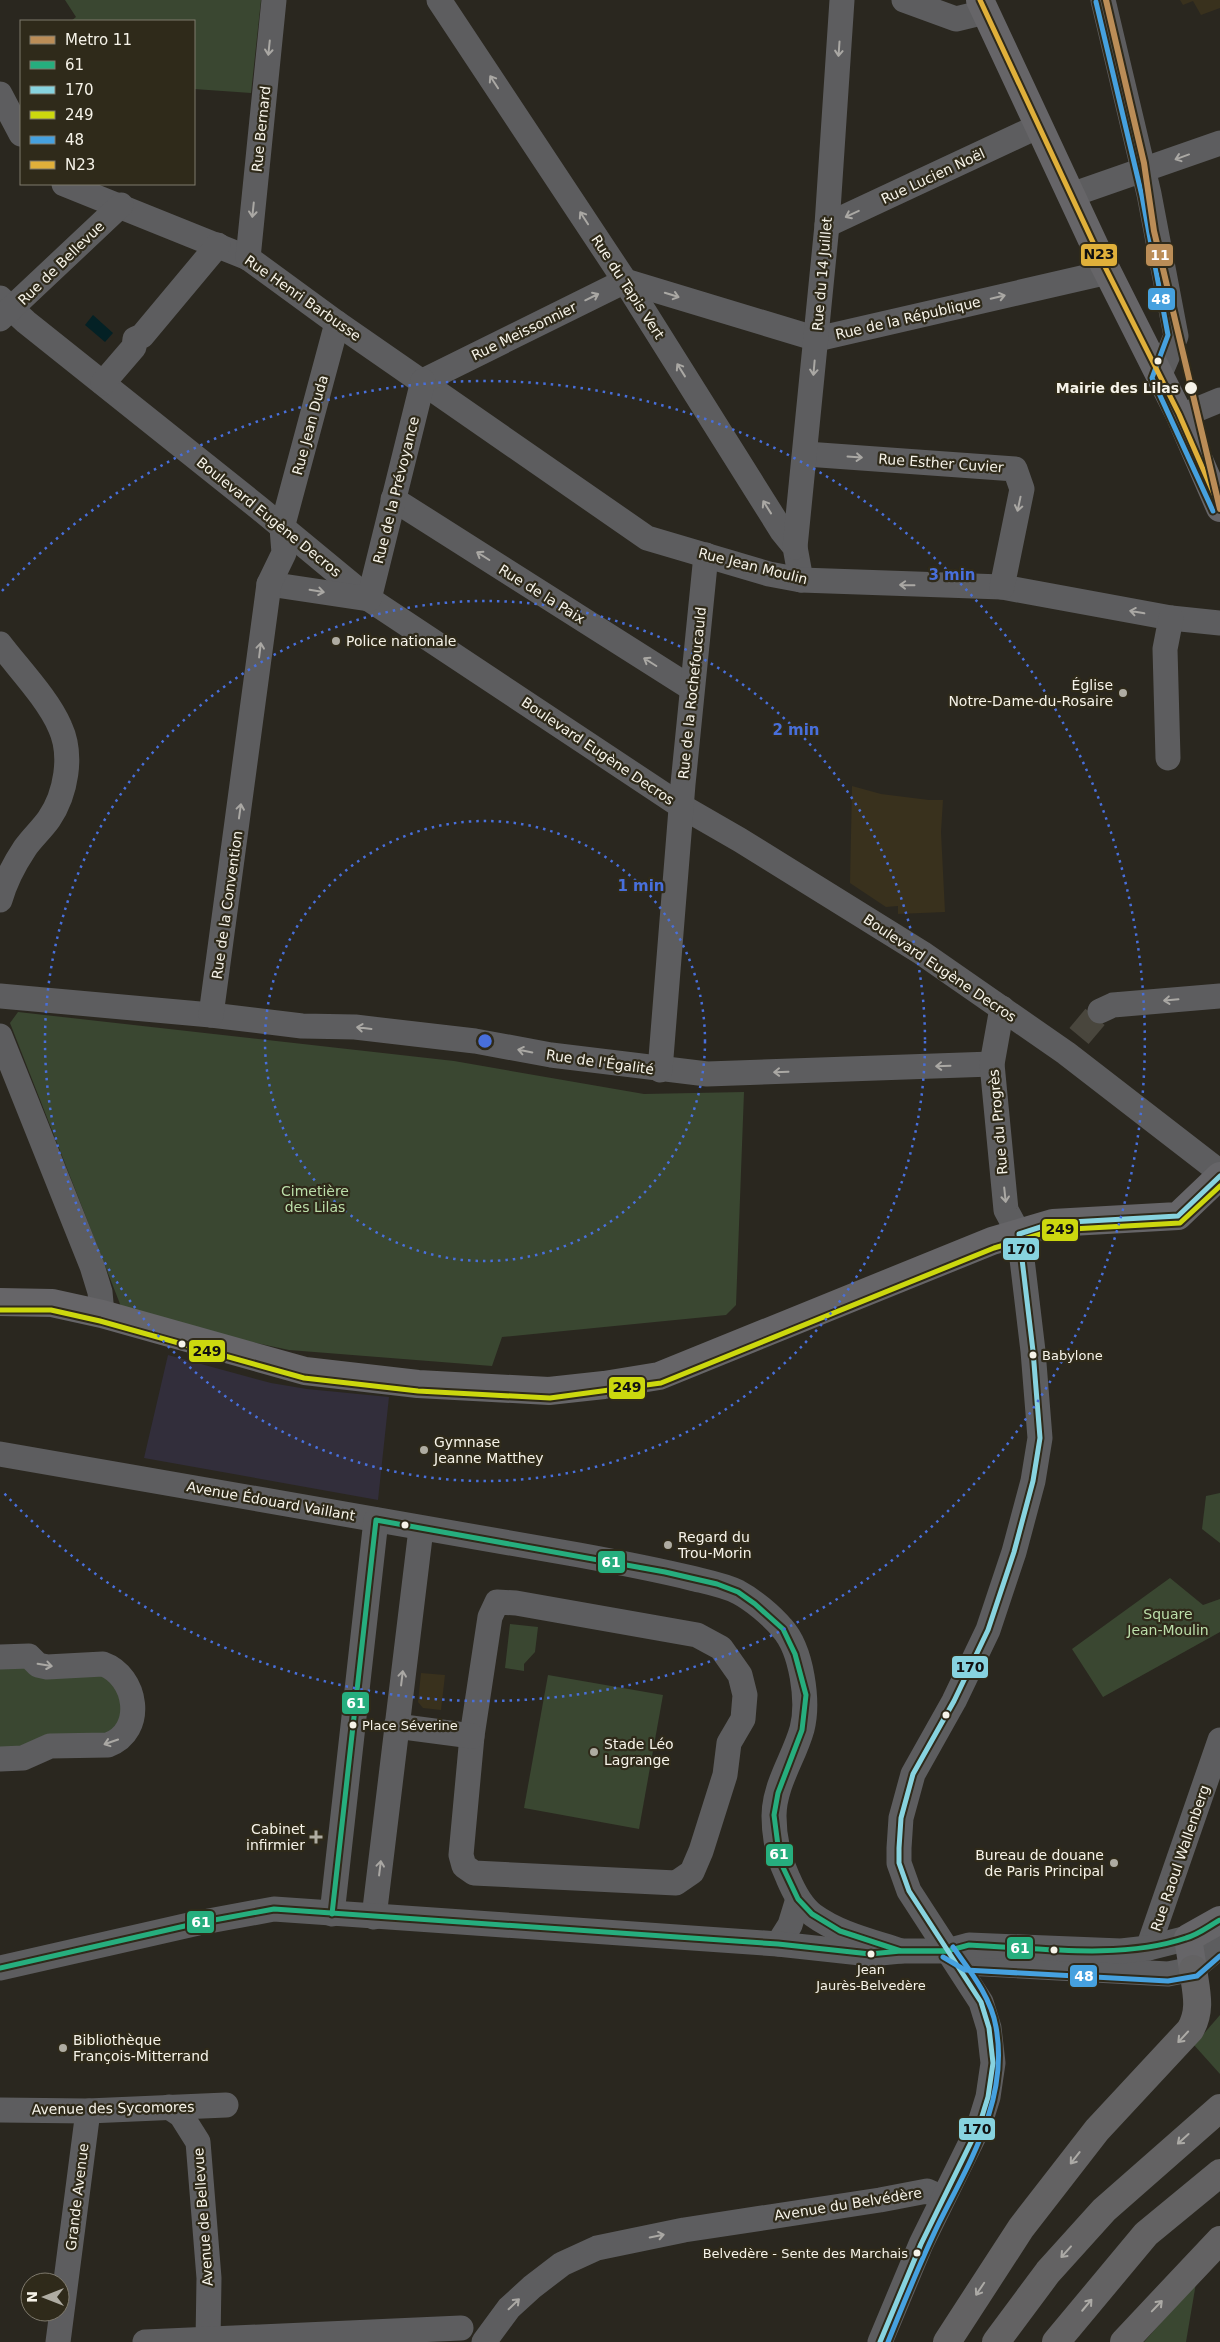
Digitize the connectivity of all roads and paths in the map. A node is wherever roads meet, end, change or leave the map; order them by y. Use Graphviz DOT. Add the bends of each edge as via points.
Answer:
graph roads {
  1 [pos="274,0"];
  2 [pos="439,0"];
  3 [pos="842,0"];
  4 [pos="904,0"];
  5 [pos="1103,0"];
  6 [pos="982,6"];
  7 [pos="0,94"];
  8 [pos="1039,126"];
  9 [pos="20,132"];
  10 [pos="1220,143"];
  11 [pos="1143,170"];
  12 [pos="67,185"];
  13 [pos="1071,195"];
  14 [pos="121,205"];
  15 [pos="827,225"];
  16 [pos="218,245"];
  17 [pos="248,258"];
  18 [pos="1108,272"];
  19 [pos="625,280"];
  20 [pos="4,309"];
  21 [pos="337,323"];
  22 [pos="817,339"];
  23 [pos="1159,376"];
  24 [pos="423,381"];
  25 [pos="103,383"];
  26 [pos="1220,400"];
  27 [pos="1179,414"];
  28 [pos="806,454"];
  29 [pos="393,499"];
  30 [pos="1218,499"];
  31 [pos="282,528"];
  32 [pos="796,547"];
  33 [pos="706,555"];
  34 [pos="801,580"];
  35 [pos="269,584"];
  36 [pos="1002,587"];
  37 [pos="369,599"];
  38 [pos="1171,618"];
  39 [pos="1220,623"];
  40 [pos="0,644"];
  41 [pos="691,688"];
  42 [pos="1168,758"];
  43 [pos="681,806"];
  44 [pos="0,896"];
  45 [pos="0,996"];
  46 [pos="1220,996"];
  47 [pos="1002,1008"];
  48 [pos="1100,1011"];
  49 [pos="211,1015"];
  50 [pos="0,1036"];
  51 [pos="992,1064"];
  52 [pos="660,1070"];
  53 [pos="1220,1174"];
  54 [pos="1019,1234"];
  55 [pos="0,1302"];
  56 [pos="102,1314"];
  57 [pos="0,1454"];
  58 [pos="376,1520"];
  59 [pos="421,1529"];
  60 [pos="0,1657"];
  61 [pos="396,1726"];
  62 [pos="472,1736"];
  63 [pos="1220,1740"];
  64 [pos="0,1759"];
  65 [pos="798,1899"];
  66 [pos="332,1914"];
  67 [pos="374,1916"];
  68 [pos="1220,1920"];
  69 [pos="1188,1938"];
  70 [pos="778,1944"];
  71 [pos="1220,1946"];
  72 [pos="1148,1948"];
  73 [pos="901,1951"];
  74 [pos="947,1951"];
  75 [pos="0,1968"];
  76 [pos="1193,1969"];
  77 [pos="226,2105"];
  78 [pos="169,2107"];
  79 [pos="1220,2108"];
  80 [pos="0,2110"];
  81 [pos="88,2111"];
  82 [pos="1220,2173"];
  83 [pos="935,2195"];
  84 [pos="1220,2240"];
  85 [pos="461,2328"];
  86 [pos="208,2340"];
  87 [pos="58,2342"];
  88 [pos="145,2342"];
  89 [pos="484,2342"];
  90 [pos="880,2342"];
  91 [pos="947,2342"];
  92 [pos="996,2342"];
  93 [pos="1056,2342"];
  94 [pos="1124,2342"];
  1 -- 17 [label="street, Rue Bernard, one-way"];
  19 -- 2 [label="street, Rue du Tapis Vert, one-way"];
  3 -- 15 [label="street, Rue du 14 Juillet, one-way"];
  4 -- 6 [label="street" via="956,19"];
  5 -- 11 [label="street"];
  6 -- 8 [label="main road"];
  7 -- 9 [label="street"];
  8 -- 13 [label="main road"];
  8 -- 15 [label="street, Rue Lucien Noël, one-way"];
  10 -- 11 [label="street, one-way"];
  11 -- 13 [label="street"];
  11 -- 23 [label="street" via="1176,336"];
  12 -- 14 [label="street, Rue Henri Barbusse"];
  13 -- 18 [label="main road"];
  14 -- 16 [label="street, Rue Henri Barbusse"];
  14 -- 20 [label="street, Rue de Bellevue"];
  15 -- 22 [label="street, Rue du 14 Juillet"];
  16 -- 17 [label="street, Rue Henri Barbusse"];
  16 -- 25 [label="street"];
  17 -- 21 [label="street, Rue Henri Barbusse"];
  22 -- 18 [label="street, Rue de la République, one-way"];
  18 -- 23 [label="main road"];
  19 -- 22 [label="street, Rue de la République, one-way"];
  24 -- 19 [label="street, Rue Meissonnier, one-way"];
  32 -- 19 [label="street, Rue du Tapis Vert, one-way" via="782,531"];
  20 -- 25 [label="street, Boulevard Eugène Decros"];
  21 -- 24 [label="street, Rue Henri Barbusse"];
  21 -- 31 [label="street, Rue Jean Duda"];
  22 -- 28 [label="street, Rue du 14 Juillet, one-way"];
  23 -- 27 [label="main road"];
  24 -- 29 [label="street, Rue de la Prévoyance"];
  24 -- 33 [label="street, Rue Jean Moulin" via="647,538"];
  25 -- 31 [label="street, Boulevard Eugène Decros"];
  26 -- 27 [label="street"];
  27 -- 30 [label="main road"];
  28 -- 32 [label="street, Rue du 14 Juillet"];
  28 -- 36 [label="street, Rue Esther Cuvier, one-way" via="1015,469 1022,489"];
  29 -- 37 [label="street, Rue de la Prévoyance"];
  41 -- 29 [label="street, Rue de la Paix, one-way"];
  31 -- 35 [label="street, Rue de la Convention" via="284,553"];
  31 -- 37 [label="street, Boulevard Eugène Decros"];
  32 -- 34 [label="street"];
  33 -- 34 [label="street, Rue Jean Moulin"];
  33 -- 41 [label="street, Rue de la Rochefoucauld"];
  36 -- 34 [label="street, Rue Jean Moulin, one-way"];
  35 -- 37 [label="street, one-way"];
  49 -- 35 [label="street, Rue de la Convention, one-way"];
  38 -- 36 [label="street, Rue Jean Moulin, one-way"];
  37 -- 43 [label="street, Boulevard Eugène Decros"];
  38 -- 39 [label="street, Rue Jean Moulin"];
  38 -- 42 [label="street" via="1164,649"];
  40 -- 44 [label="street" via="61,728 66,746 66,768 60,798 25,848"];
  41 -- 43 [label="street, Rue de la Rochefoucauld"];
  43 -- 47 [label="street, Boulevard Eugène Decros" via="922,953"];
  43 -- 52 [label="street, Rue de la Rochefoucauld"];
  45 -- 49 [label="street"];
  46 -- 48 [label="street, one-way" via="1112,1005"];
  47 -- 51 [label="street, Rue du Progrès"];
  47 -- 53 [label="street, Boulevard Eugène Decros" via="1072,1044"];
  52 -- 49 [label="street, Rue de l'Égalité, one-way" via="455,1039"];
  50 -- 56 [label="street" via="92,1266 100,1292"];
  51 -- 52 [label="street, Rue de l'Égalité, one-way" via="706,1074"];
  51 -- 54 [label="street, Rue du Progrès, one-way" via="1006,1210"];
  53 -- 54 [label="main road" via="1178,1216 1053,1223"];
  54 -- 56 [label="main road" via="985,1243 659,1376 549,1391 418,1384 305,1372"];
  54 -- 74 [label="street, Avenue du Belvédère" via="1040,1438 1033,1481 988,1630 954,1701 913,1774 901,1818 898,1848 903,1878"];
  55 -- 56 [label="main road" via="52,1303"];
  57 -- 58 [label="street, Avenue Édouard Vaillant"];
  58 -- 59 [label="street, Avenue Édouard Vaillant"];
  58 -- 66 [label="street"];
  61 -- 59 [label="street, one-way"];
  59 -- 65 [label="street, Avenue Édouard Vaillant" via="589,1557 717,1584 744,1596 783,1629 796,1654 806,1694 802,1730 778,1793 774,1815 780,1861"];
  60 -- 64 [label="street, one-way" via="29,1656 38,1665 47,1667 103,1664 112,1667 128,1685 133,1703 130,1721 121,1738 108,1745 50,1746 23,1758"];
  61 -- 62 [label="street"];
  67 -- 61 [label="street, one-way"];
  62 -- 62 [label="street" via="461,1855 464,1866 474,1873 676,1883 692,1872 701,1851 724,1775 728,1742 743,1719 745,1695 740,1675 721,1648 697,1635 497,1602 490,1617"];
  63 -- 72 [label="street, Rue Raoul Wallenberg"];
  65 -- 70 [label="street" via="790,1925"];
  65 -- 73 [label="street, Avenue Édouard Vaillant" via="812,1914 840,1931"];
  66 -- 67 [label="street"];
  66 -- 75 [label="street" via="274,1909"];
  67 -- 70 [label="street"];
  68 -- 69 [label="main road"];
  69 -- 72 [label="street"];
  69 -- 76 [label="main road"];
  70 -- 73 [label="street" via="870,1954"];
  71 -- 76 [label="street"];
  72 -- 74 [label="street" via="1121,1951 969,1945"];
  73 -- 74 [label="street"];
  74 -- 76 [label="street" via="966,1963 1168,1974"];
  74 -- 83 [label="street, Avenue du Belvédère" via="981,2002 989,2028 993,2063 979,2126"];
  76 -- 91 [label="highway, one-way" via="1198,2009 1190,2030 1091,2137 1021,2228"];
  77 -- 78 [label="street, Avenue des Sycomores"];
  78 -- 81 [label="street, Avenue des Sycomores"];
  78 -- 86 [label="street, Avenue de Bellevue" via="181,2115 198,2142 209,2278"];
  79 -- 92 [label="highway, one-way" via="1104,2210 1048,2272"];
  80 -- 81 [label="street, Avenue des Sycomores"];
  81 -- 87 [label="street, Grande Avenue"];
  93 -- 82 [label="highway, one-way" via="1146,2234"];
  89 -- 83 [label="street, Avenue du Belvédère, one-way" via="509,2308 532,2287 562,2264 597,2248 684,2230 880,2200"];
  83 -- 90 [label="street" via="920,2244"];
  94 -- 84 [label="highway, one-way"];
  85 -- 86 [label="street"];
  86 -- 88 [label="street"];
}
